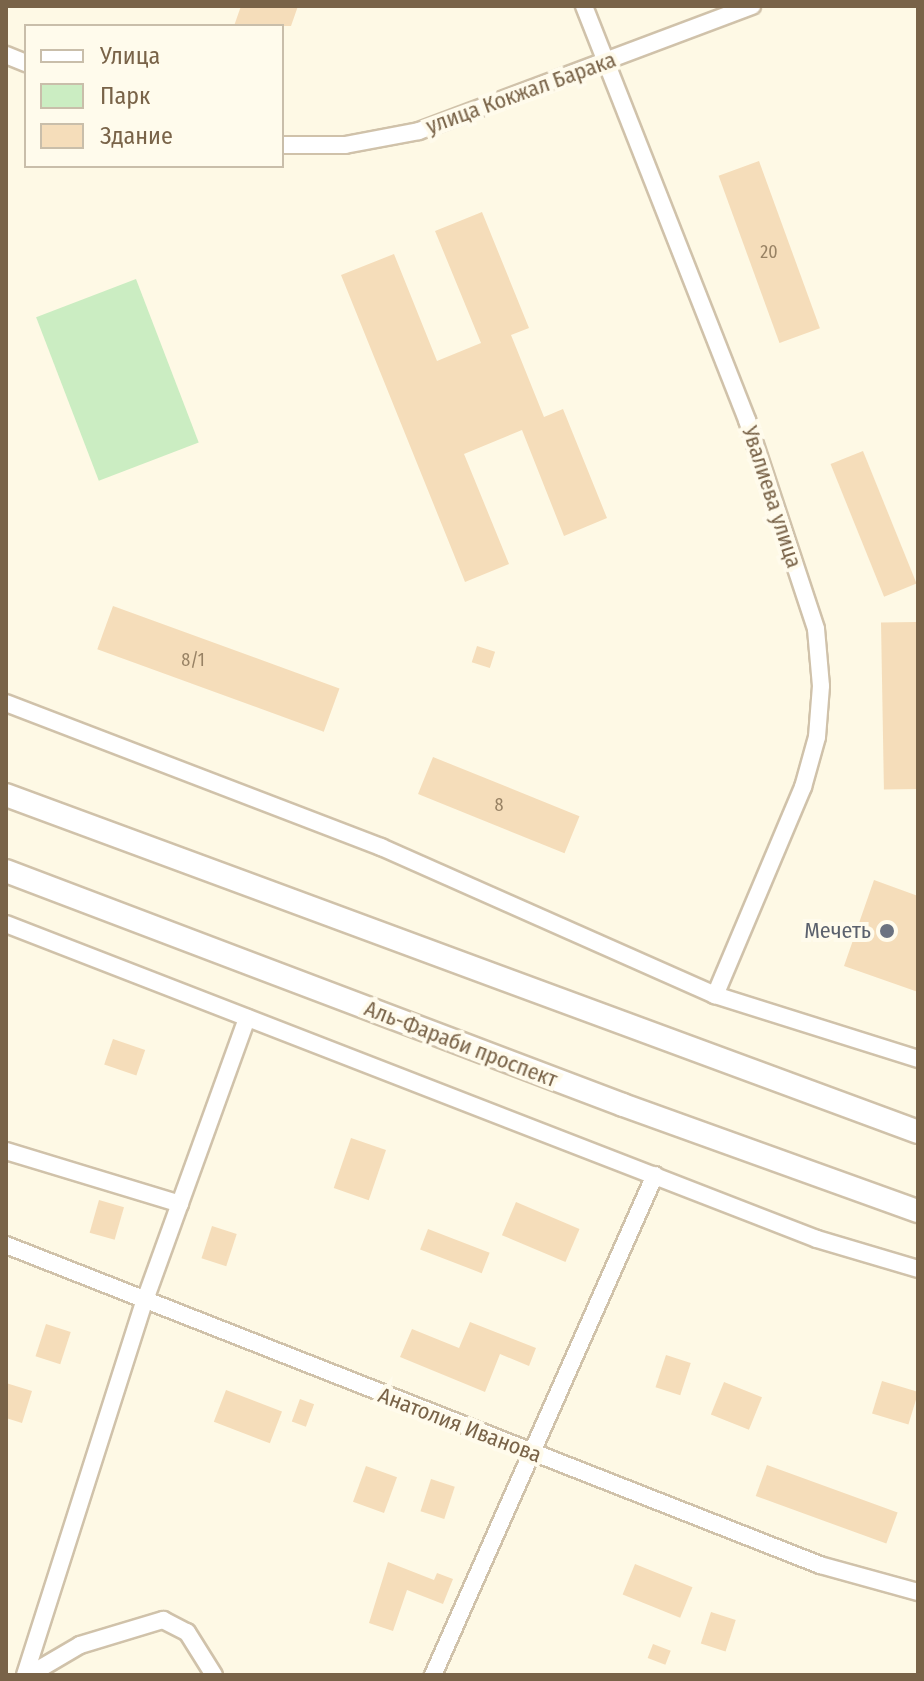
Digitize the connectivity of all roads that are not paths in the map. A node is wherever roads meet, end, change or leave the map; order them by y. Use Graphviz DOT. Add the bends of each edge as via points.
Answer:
graph roads {
  1 [pos="584,6"];
  2 [pos="752,6"];
  3 [pos="608,61"];
  4 [pos="284,145"];
  5 [pos="6,703"];
  6 [pos="6,795"];
  7 [pos="6,871"];
  8 [pos="6,924"];
  9 [pos="715,995"];
  10 [pos="247,1018"];
  11 [pos="918,1059"];
  12 [pos="918,1132"];
  13 [pos="6,1151"];
  14 [pos="655,1175"];
  15 [pos="180,1204"];
  16 [pos="918,1211"];
  17 [pos="6,1245"];
  18 [pos="918,1269"];
  19 [pos="145,1300"];
  20 [pos="528,1452"];
  21 [pos="918,1592"];
  22 [pos="27,1675"];
  23 [pos="214,1675"];
  24 [pos="433,1675"];
  1 -- 3 [label="street, Увалиева улица"];
  2 -- 3 [label="street, улица Кокжал Барака"];
  3 -- 4 [label="street, улица Кокжал Барака" via="419,131 345,145"];
  3 -- 9 [label="street, Увалиева улица" via="747,420 816,629 821,686 817,737 803,787"];
  5 -- 9 [label="street" via="381,847"];
  6 -- 12 [label="street"];
  7 -- 16 [label="street, Аль-Фараби проспект"];
  8 -- 10 [label="street"];
  9 -- 11 [label="street"];
  10 -- 14 [label="street"];
  10 -- 15 [label="street"];
  13 -- 15 [label="street"];
  14 -- 18 [label="street" via="817,1239"];
  14 -- 20 [label="street"];
  15 -- 19 [label="street"];
  17 -- 19 [label="street, Анатолия Иванова"];
  19 -- 20 [label="street, Анатолия Иванова"];
  19 -- 22 [label="street"];
  20 -- 21 [label="street, Анатолия Иванова" via="820,1565"];
  20 -- 24 [label="street"];
  22 -- 23 [label="street" via="80,1645 163,1620 187,1632"];
}
